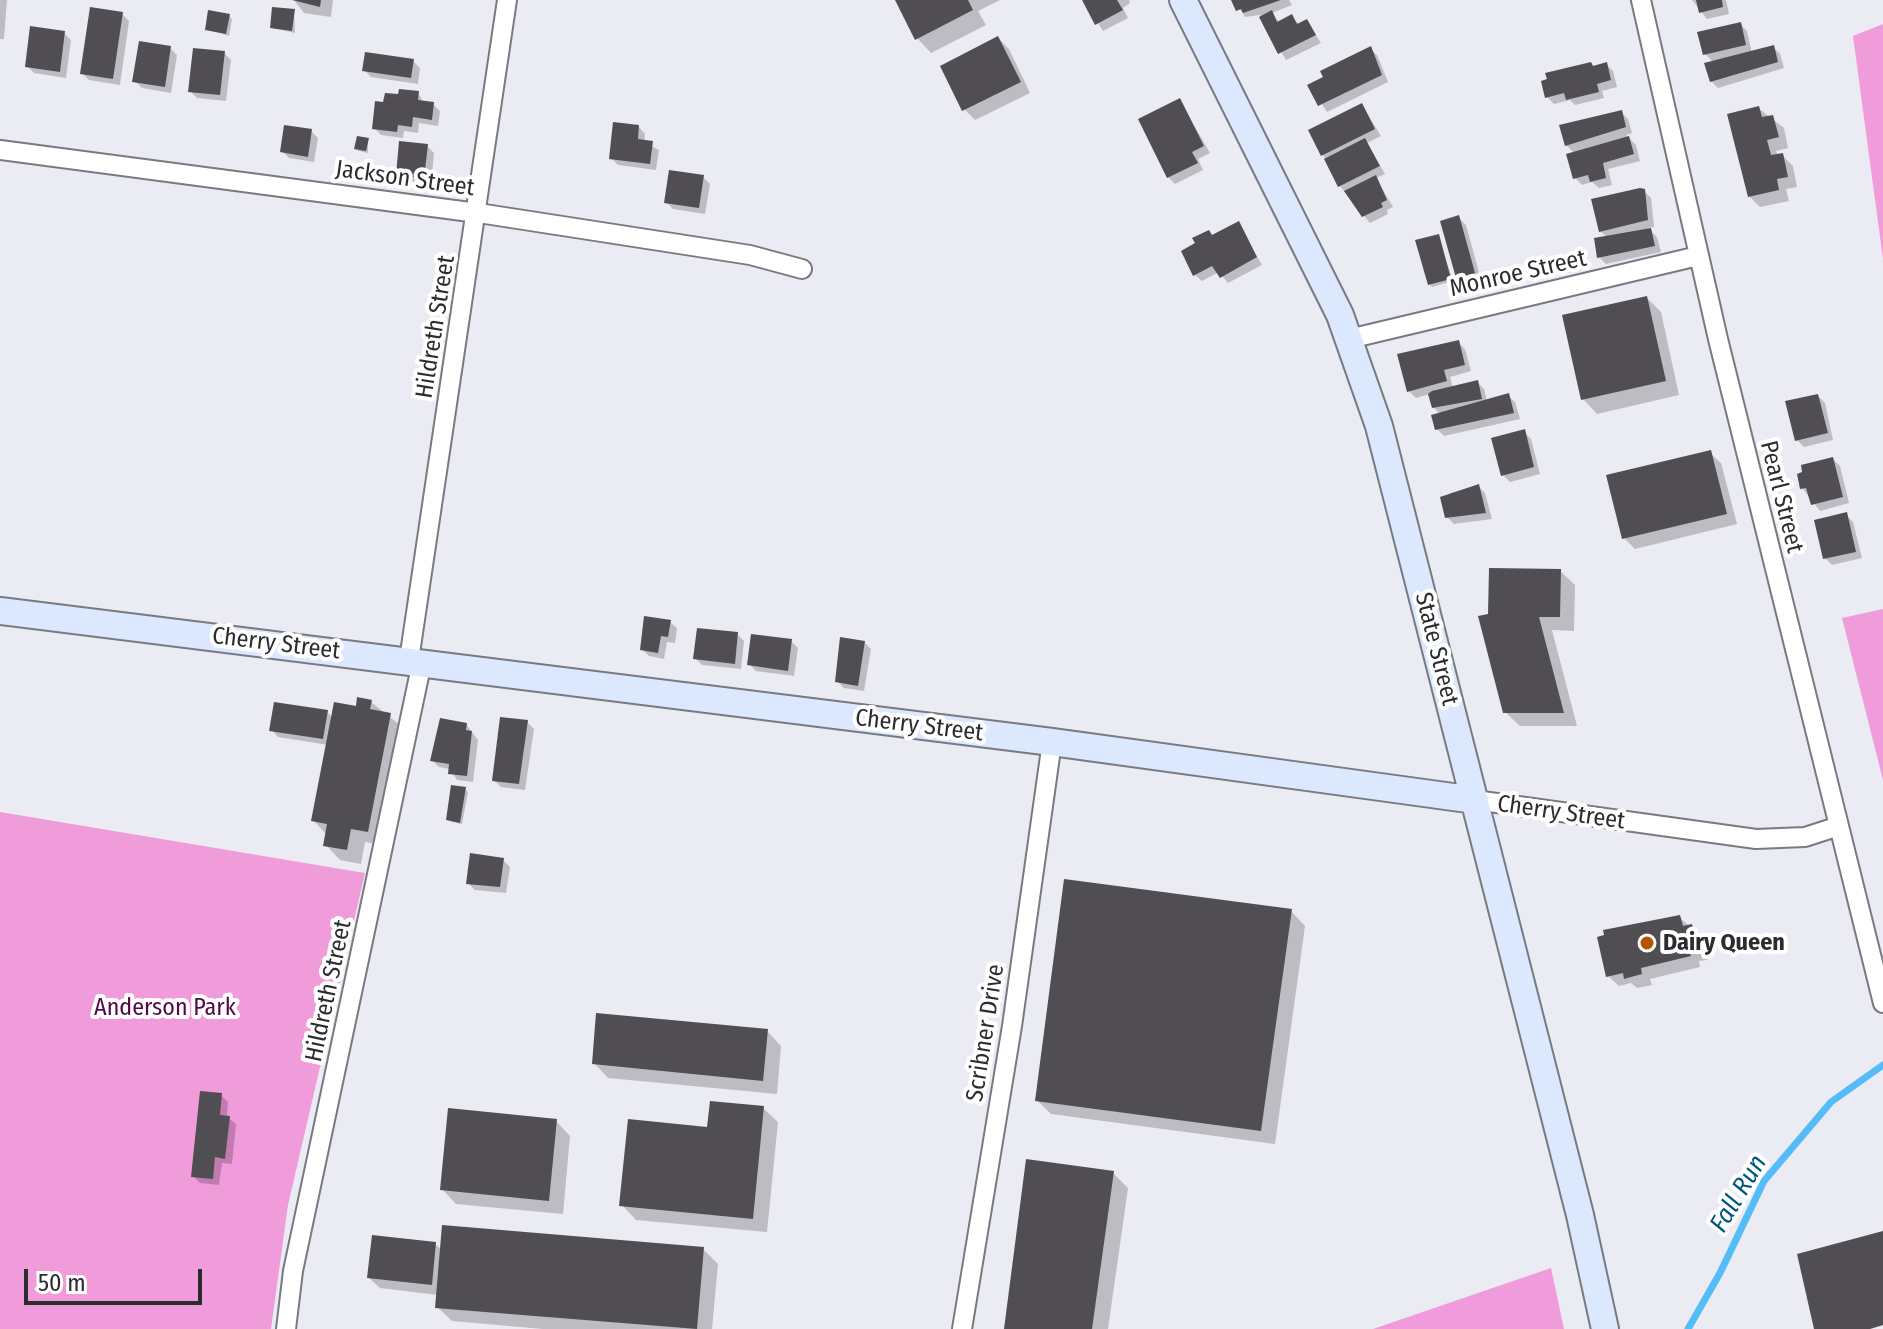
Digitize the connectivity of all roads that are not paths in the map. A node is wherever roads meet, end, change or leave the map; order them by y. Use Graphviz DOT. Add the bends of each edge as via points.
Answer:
graph roads {
  1 [pos="507,0"];
  2 [pos="1183,0"];
  3 [pos="1641,0"];
  4 [pos="0,150"];
  5 [pos="478,213"];
  6 [pos="1698,256"];
  7 [pos="802,269"];
  8 [pos="1349,339"];
  9 [pos="0,611"];
  10 [pos="416,661"];
  11 [pos="1052,742"];
  12 [pos="1475,800"];
  13 [pos="1836,827"];
  14 [pos="1883,1003"];
  15 [pos="286,1329"];
  16 [pos="962,1329"];
  17 [pos="1605,1329"];
  1 -- 5 [label="street, Hildreth Street"];
  2 -- 8 [label="street, State Street"];
  3 -- 6 [label="street, Pearl Street"];
  4 -- 5 [label="street, Jackson Street"];
  5 -- 7 [label="street, Jackson Street" via="750,255"];
  5 -- 10 [label="street, Hildreth Street"];
  6 -- 8 [label="street, Monroe Street"];
  6 -- 13 [label="street, Pearl Street"];
  8 -- 12 [label="street, State Street" via="1381,435"];
  9 -- 10 [label="street, Cherry Street"];
  10 -- 11 [label="street, Cherry Street"];
  10 -- 15 [label="street, Hildreth Street" via="293,1271"];
  11 -- 12 [label="street, Cherry Street"];
  11 -- 16 [label="street, Scribner Drive"];
  12 -- 13 [label="street, Cherry Street" via="1741,838 1805,837"];
  12 -- 17 [label="street, State Street"];
  13 -- 14 [label="street, Pearl Street"];
}
